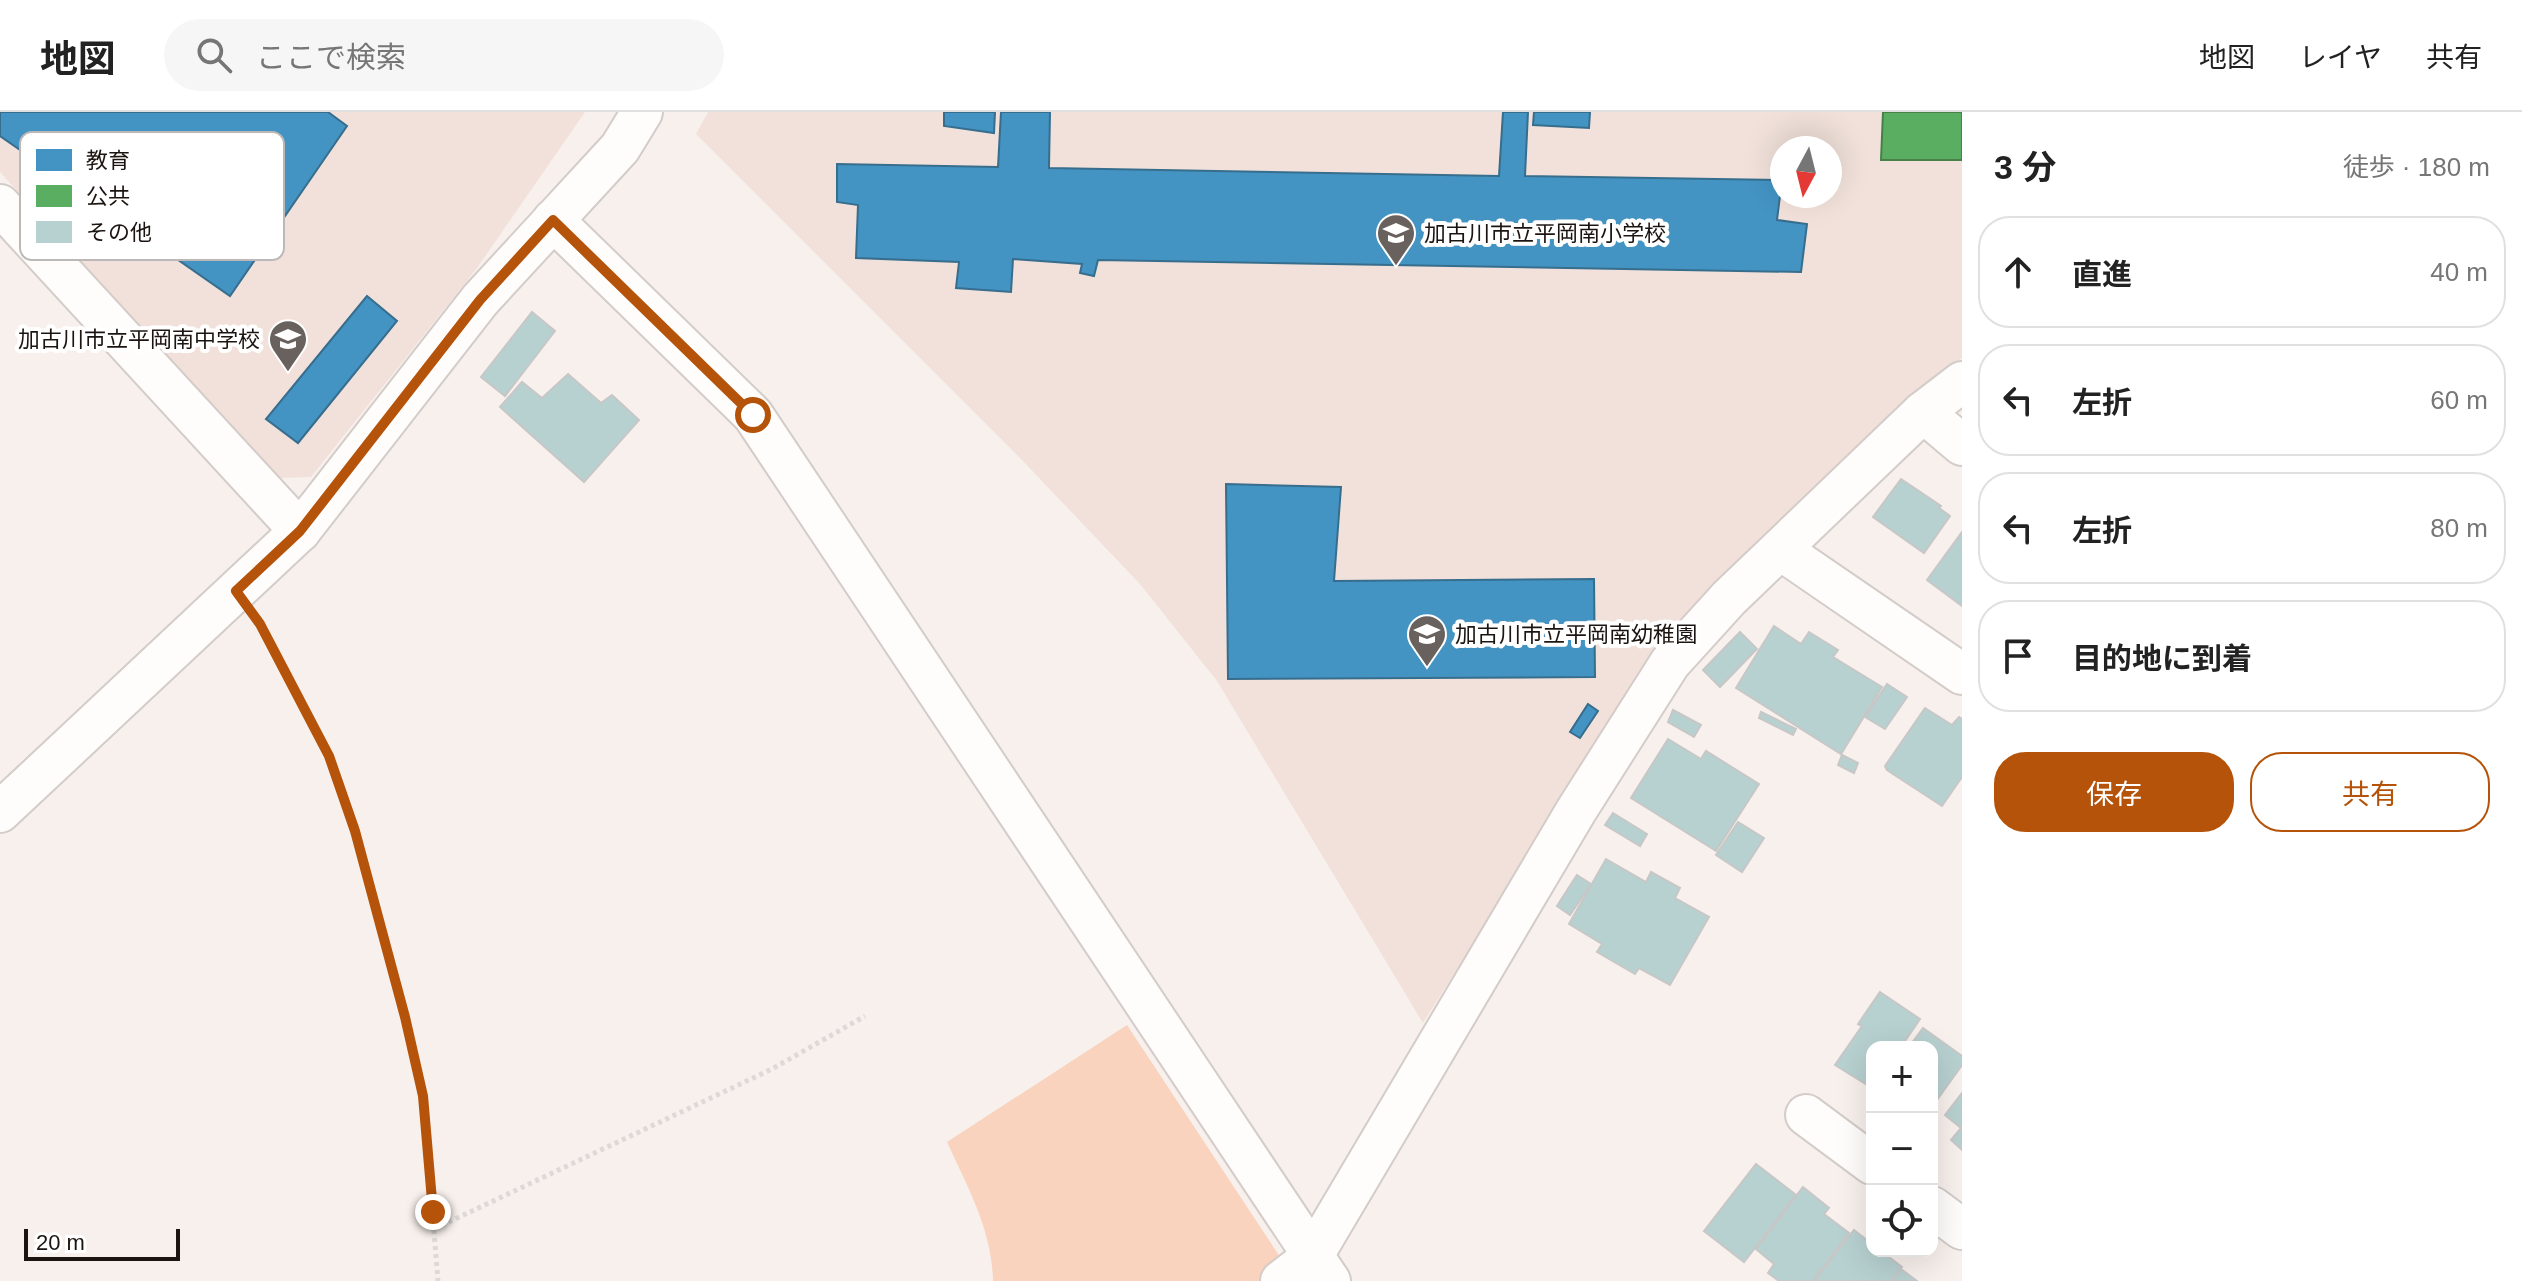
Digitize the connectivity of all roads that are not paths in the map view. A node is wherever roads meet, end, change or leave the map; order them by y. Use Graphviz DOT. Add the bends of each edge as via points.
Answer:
graph roads {
  1 [pos="642,112"];
  2 [pos="0,205"];
  3 [pos="553,220"];
  4 [pos="20,227"];
  5 [pos="51,260"];
  6 [pos="1962,382"];
  7 [pos="1923,412"];
  8 [pos="1962,445"];
  9 [pos="300,531"];
  10 [pos="1781,550"];
  11 [pos="1962,674"];
  12 [pos="0,812"];
  13 [pos="1806,1115"];
  14 [pos="1866,1160"];
  15 [pos="1938,1211"];
  16 [pos="1962,1229"];
  17 [pos="1308,1273"];
  1 -- 3 [label="street" via="620,148"];
  2 -- 4 [label="street"];
  3 -- 9 [label="street" via="480,300"];
  3 -- 17 [label="street" via="753,415"];
  5 -- 9 [label="street"];
  6 -- 7 [label="street"];
  7 -- 8 [label="street"];
  7 -- 10 [label="street"];
  9 -- 12 [label="street"];
  10 -- 11 [label="street"];
  10 -- 17 [label="street" via="1670,663 1576,811"];
  13 -- 14 [label="street"];
  15 -- 16 [label="street"];
}
